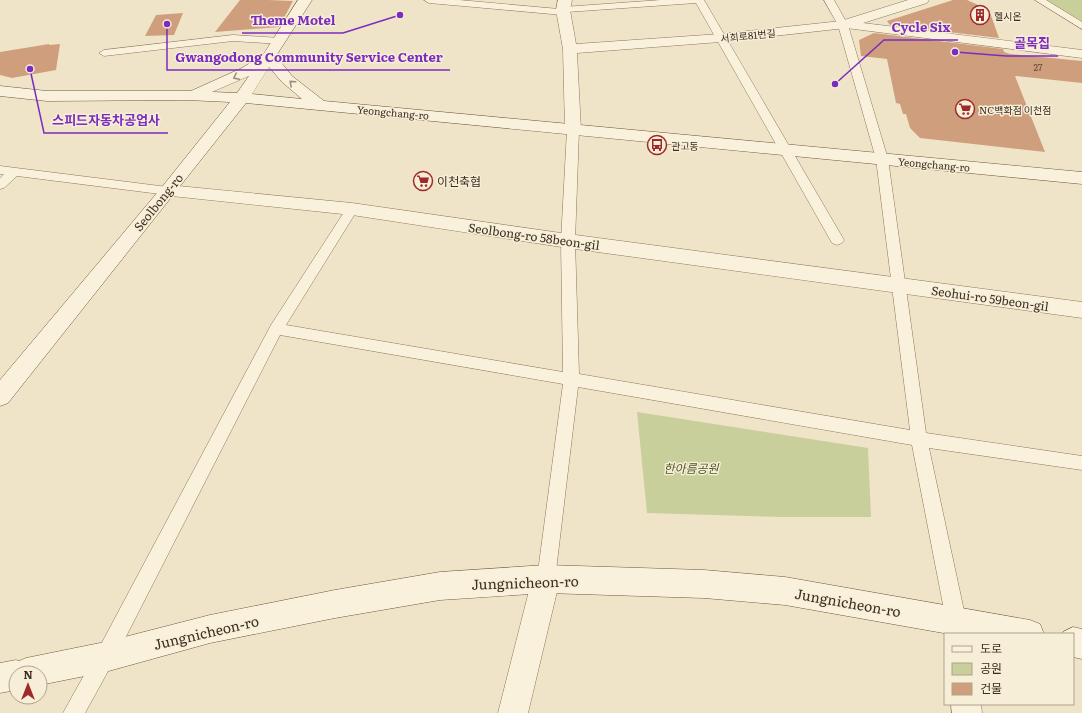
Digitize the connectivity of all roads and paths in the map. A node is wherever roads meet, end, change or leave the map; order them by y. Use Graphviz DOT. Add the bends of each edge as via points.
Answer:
graph roads {
  1 [pos="306,0"];
  2 [pos="429,0"];
  3 [pos="698,0"];
  4 [pos="829,0"];
  5 [pos="922,0"];
  6 [pos="1040,0"];
  7 [pos="564,7"];
  8 [pos="843,25"];
  9 [pos="1082,26"];
  10 [pos="720,38"];
  11 [pos="280,41"];
  12 [pos="570,49"];
  13 [pos="104,53"];
  14 [pos="1082,54"];
  15 [pos="269,57"];
  16 [pos="0,90"];
  17 [pos="188,95"];
  18 [pos="242,98"];
  19 [pos="319,105"];
  20 [pos="573,130"];
  21 [pos="786,150"];
  22 [pos="882,159"];
  23 [pos="0,170"];
  24 [pos="14,172"];
  25 [pos="1082,178"];
  26 [pos="0,185"];
  27 [pos="168,191"];
  28 [pos="352,209"];
  29 [pos="837,240"];
  30 [pos="568,241"];
  31 [pos="899,286"];
  32 [pos="1082,310"];
  33 [pos="276,329"];
  34 [pos="571,380"];
  35 [pos="0,396"];
  36 [pos="918,439"];
  37 [pos="1082,463"];
  38 [pos="546,579"];
  39 [pos="957,627"];
  40 [pos="1020,633"];
  41 [pos="105,656"];
  42 [pos="48,668"];
  43 [pos="73,713"];
  44 [pos="513,713"];
  1 -- 11 [label="street, Seolbong-ro"];
  2 -- 7 [label="lane"];
  3 -- 7 [label="lane"];
  3 -- 10 [label="lane"];
  4 -- 8 [label="lane"];
  5 -- 8 [label="street, 서희로81번길"];
  6 -- 9 [label="lane"];
  7 -- 12 [label="street"];
  8 -- 10 [label="street, 서희로81번길"];
  8 -- 14 [label="street"];
  8 -- 22 [label="lane"];
  10 -- 12 [label="street, 서희로81번길"];
  10 -- 21 [label="lane"];
  11 -- 13 [label="lane" via="233,38"];
  11 -- 15 [label="street, Seolbong-ro"];
  12 -- 20 [label="street"];
  15 -- 17 [label="street, one-way" via="230,80"];
  15 -- 18 [label="street, Seolbong-ro"];
  19 -- 15 [label="street, one-way" via="287,79"];
  16 -- 17 [label="street, Yeongchang-ro" via="46,96"];
  17 -- 18 [label="street, Yeongchang-ro"];
  18 -- 19 [label="street, Yeongchang-ro"];
  18 -- 27 [label="street, Seolbong-ro"];
  19 -- 20 [label="street, Yeongchang-ro"];
  20 -- 21 [label="street, Yeongchang-ro"];
  20 -- 30 [label="lane"];
  21 -- 22 [label="street, Yeongchang-ro"];
  21 -- 29 [label="lane"];
  22 -- 25 [label="street, Yeongchang-ro"];
  22 -- 31 [label="lane"];
  23 -- 24 [label="lane"];
  24 -- 26 [label="lane"];
  24 -- 27 [label="lane"];
  27 -- 28 [label="street, Seolbong-ro 58beon-gil"];
  27 -- 35 [label="street, Seolbong-ro"];
  28 -- 30 [label="street, Seolbong-ro 58beon-gil"];
  28 -- 33 [label="lane"];
  30 -- 31 [label="street, Seolbong-ro 58beon-gil"];
  30 -- 34 [label="lane"];
  31 -- 32 [label="street, Seohui-ro 59beon-gil"];
  31 -- 36 [label="lane"];
  33 -- 34 [label="lane"];
  33 -- 41 [label="lane"];
  34 -- 36 [label="lane"];
  34 -- 38 [label="lane"];
  36 -- 37 [label="lane"];
  36 -- 39 [label="lane"];
  38 -- 39 [label="street, Jungnicheon-ro" via="704,584 785,591"];
  38 -- 41 [label="street, Jungnicheon-ro" via="440,586 335,604 210,629"];
  38 -- 44 [label="street"];
  39 -- 40 [label="street, Jungnicheon-ro"];
  41 -- 42 [label="street, Jungnicheon-ro"];
  41 -- 43 [label="lane"];
}
